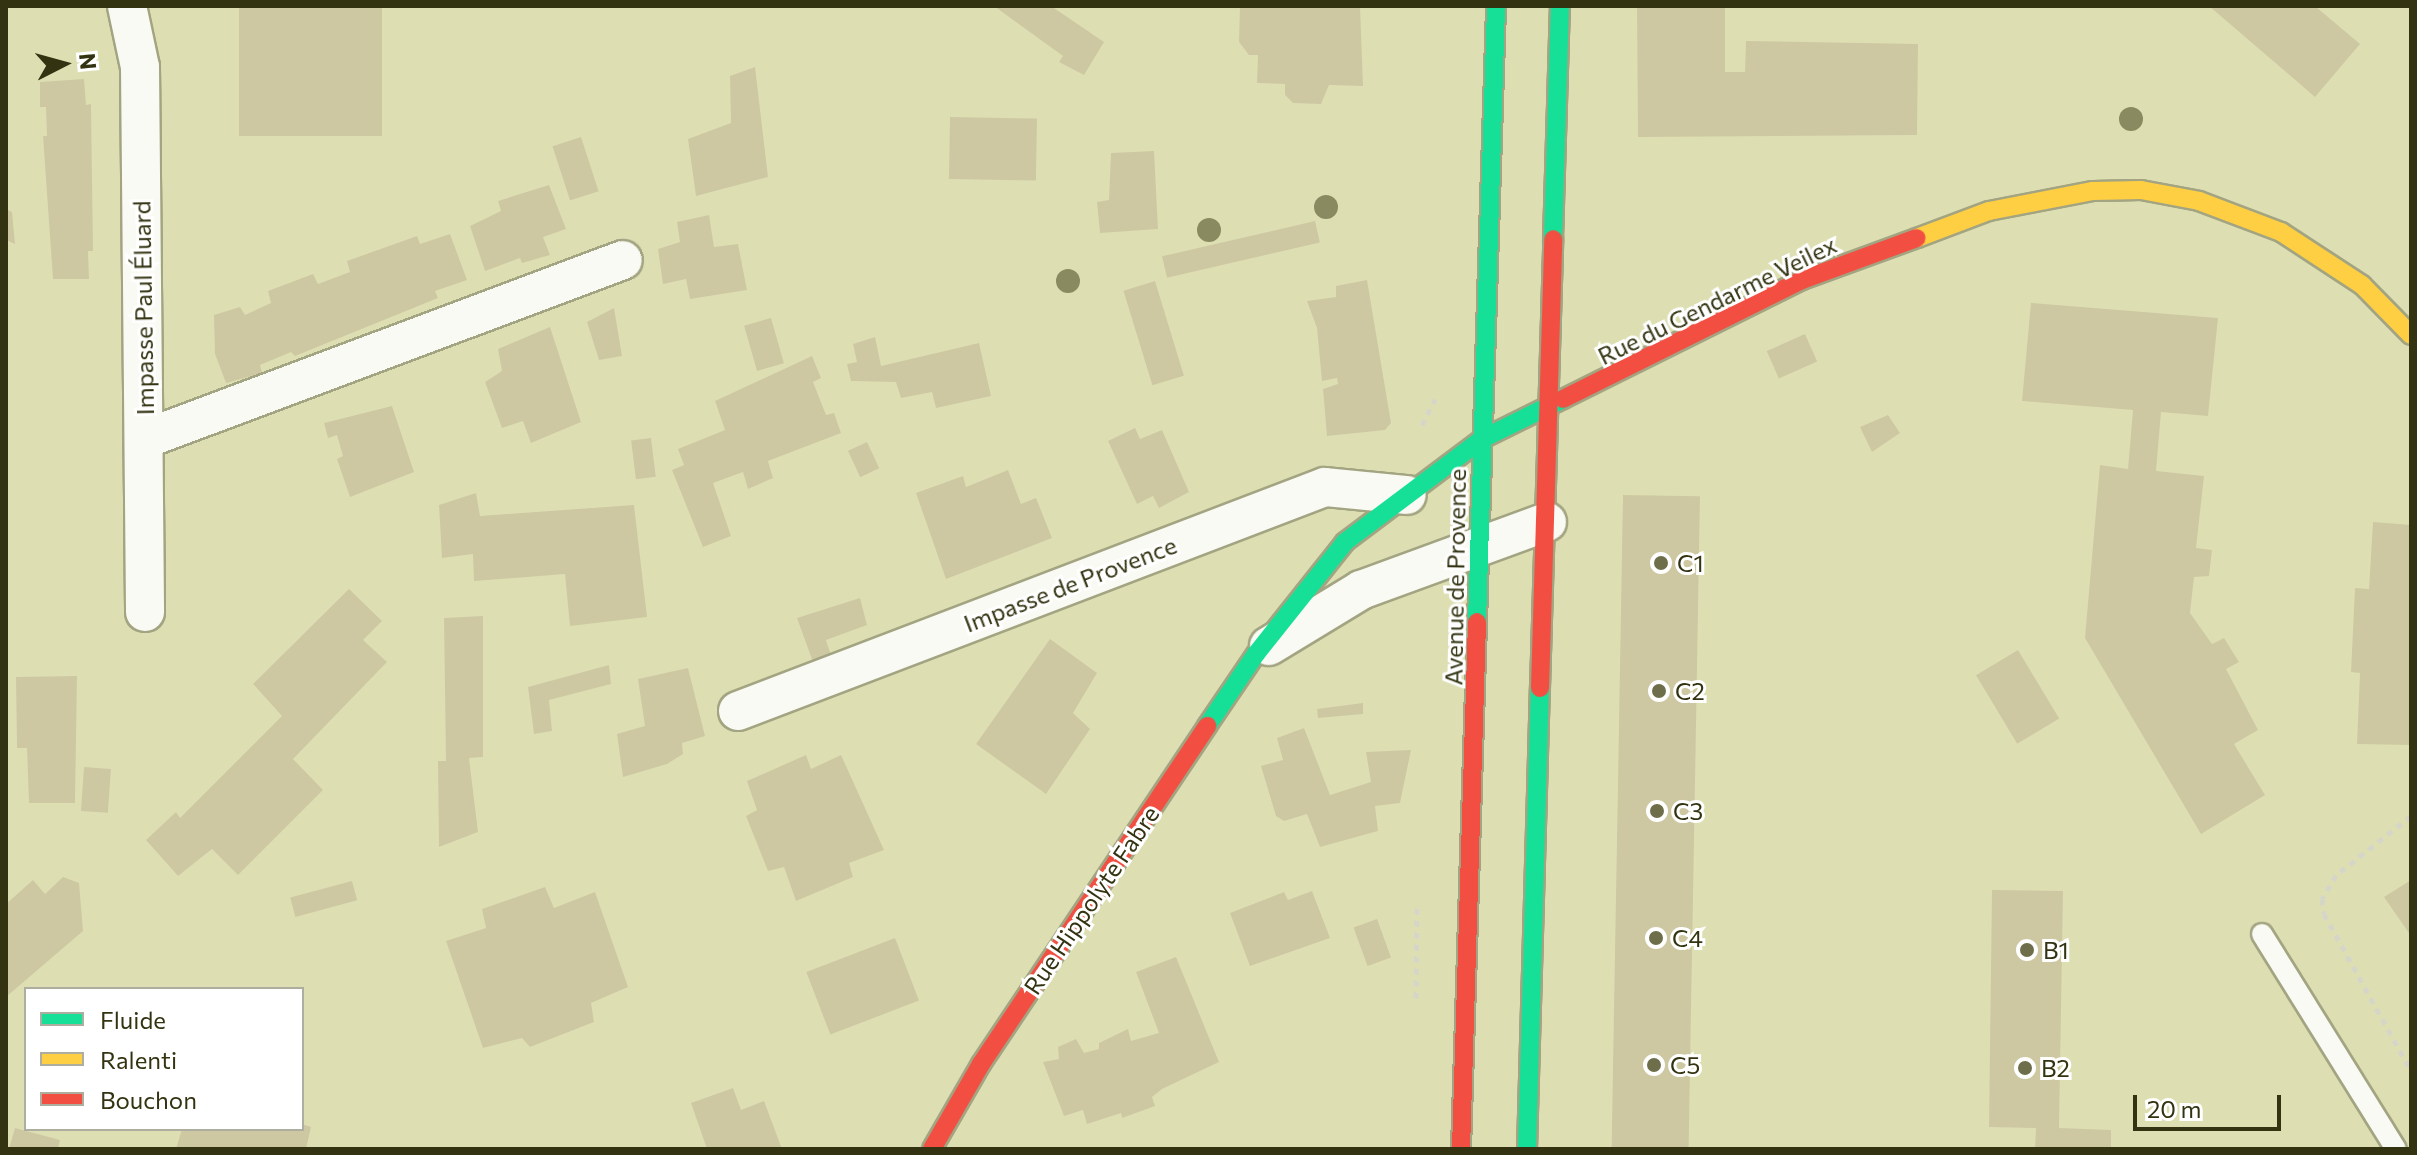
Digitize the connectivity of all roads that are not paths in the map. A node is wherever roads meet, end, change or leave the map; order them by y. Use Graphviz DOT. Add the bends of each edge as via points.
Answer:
graph roads {
  1 [pos="127,6"];
  2 [pos="1496,6"];
  3 [pos="1560,6"];
  4 [pos="623,260"];
  5 [pos="2411,335"];
  6 [pos="1552,408"];
  7 [pos="145,439"];
  8 [pos="1482,439"];
  9 [pos="1407,495"];
  10 [pos="1547,522"];
  11 [pos="1476,547"];
  12 [pos="145,612"];
  13 [pos="1256,654"];
  14 [pos="738,711"];
  15 [pos="2262,934"];
  16 [pos="932,1149"];
  17 [pos="1461,1149"];
  18 [pos="1527,1149"];
  19 [pos="2396,1149"];
  1 -- 7 [label="street, Impasse Paul Éluard" via="140,67"];
  2 -- 8 [label="main road, Avenue de Provence"];
  3 -- 6 [label="main road"];
  4 -- 7 [label="street"];
  5 -- 6 [label="main road, Rue du Gendarme Veilex" via="2362,285 2281,232 2199,201 2141,190 2093,191 1989,211 1802,280"];
  6 -- 8 [label="main road, Rue du Gendarme Veilex"];
  6 -- 10 [label="main road"];
  7 -- 12 [label="street, Impasse Paul Éluard"];
  8 -- 9 [label="main road, Rue Hippolyte Fabre"];
  8 -- 11 [label="main road, Avenue de Provence"];
  9 -- 13 [label="main road, Rue Hippolyte Fabre" via="1345,542"];
  9 -- 14 [label="street, Impasse de Provence" via="1325,487"];
  10 -- 11 [label="street, Rue Hippolyte Fabre"];
  10 -- 18 [label="main road"];
  11 -- 13 [label="street, Rue Hippolyte Fabre" via="1361,590"];
  11 -- 17 [label="main road, Avenue de Provence"];
  13 -- 16 [label="main road, Rue Hippolyte Fabre" via="981,1064"];
  15 -- 19 [label="lane"];
}
